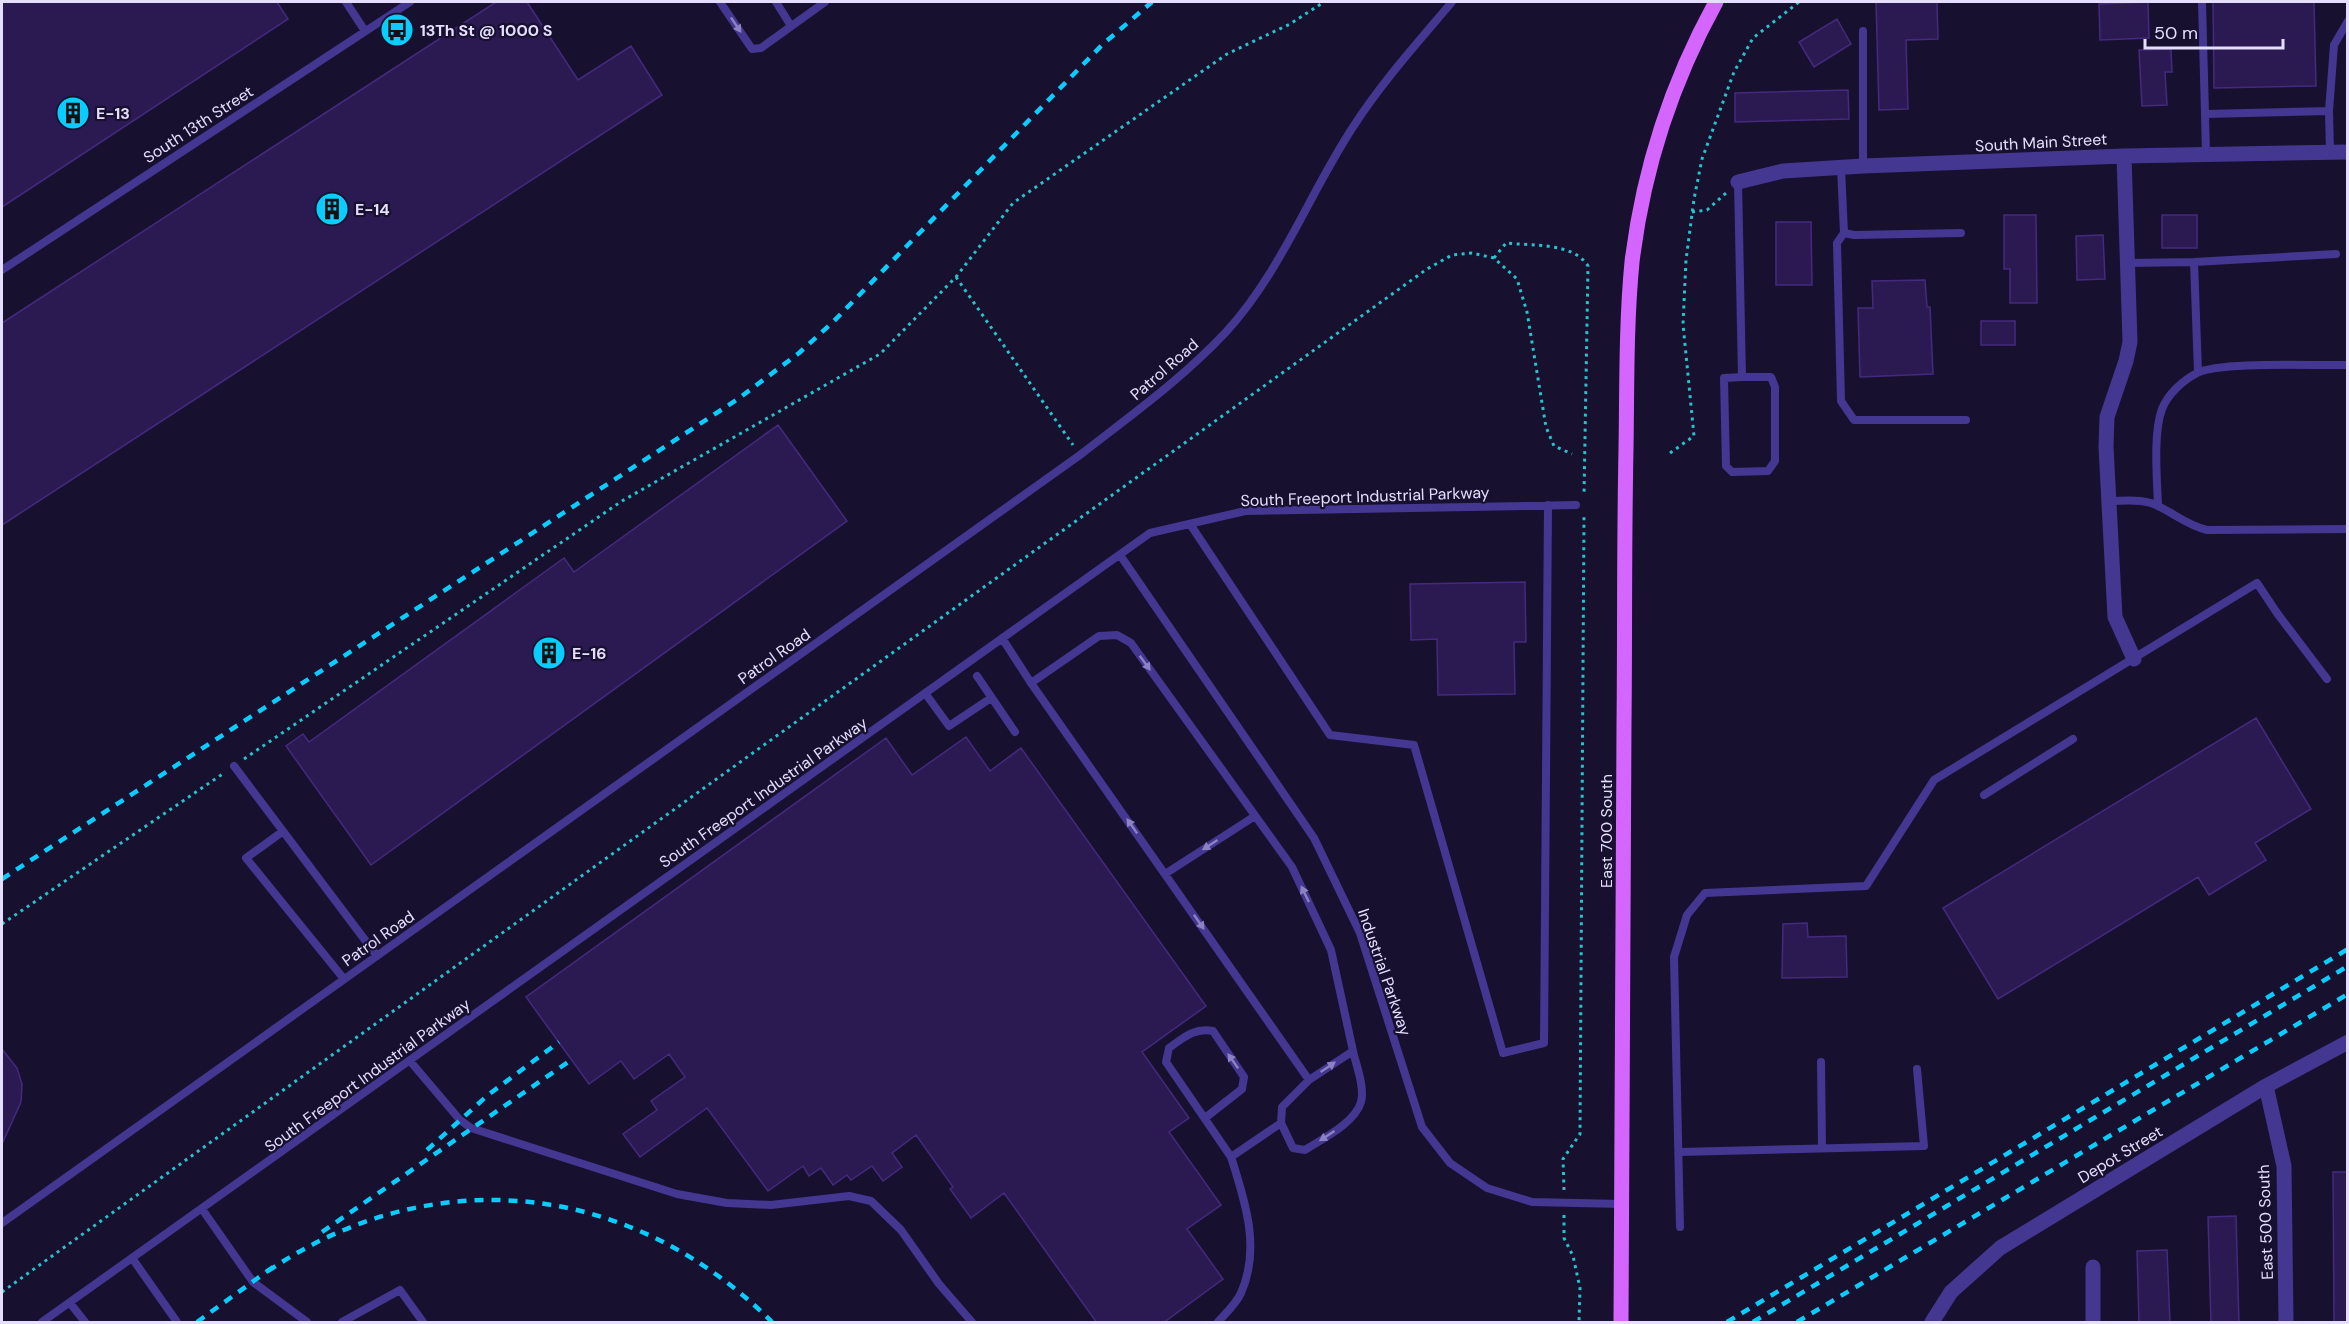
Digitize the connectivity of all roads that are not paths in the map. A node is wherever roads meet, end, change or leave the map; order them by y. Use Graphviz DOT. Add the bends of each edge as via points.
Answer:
graph roads {
  1 [pos="346,2"];
  2 [pos="410,2"];
  3 [pos="720,2"];
  4 [pos="776,2"];
  5 [pos="825,2"];
  6 [pos="1452,2"];
  7 [pos="1716,2"];
  8 [pos="2202,2"];
  9 [pos="2348,21"];
  10 [pos="791,26"];
  11 [pos="365,31"];
  12 [pos="1863,31"];
  13 [pos="2329,111"];
  14 [pos="2205,114"];
  15 [pos="2330,152"];
  16 [pos="2348,152"];
  17 [pos="2206,155"];
  18 [pos="2124,156"];
  19 [pos="1863,166"];
  20 [pos="1841,168"];
  21 [pos="1738,182"];
  22 [pos="1844,233"];
  23 [pos="1961,233"];
  24 [pos="2336,254"];
  25 [pos="2194,262"];
  26 [pos="2128,263"];
  27 [pos="2,270"];
  28 [pos="2348,365"];
  29 [pos="2198,372"];
  30 [pos="1742,377"];
  31 [pos="1966,420"];
  32 [pos="2109,501"];
  33 [pos="1548,505"];
  34 [pos="1576,505"];
  35 [pos="2158,505"];
  36 [pos="1190,524"];
  37 [pos="2348,529"];
  38 [pos="1119,555"];
  39 [pos="1002,638"];
  40 [pos="2134,658"];
  41 [pos="977,676"];
  42 [pos="2327,679"];
  43 [pos="1031,683"];
  44 [pos="925,693"];
  45 [pos="991,698"];
  46 [pos="1015,732"];
  47 [pos="2073,739"];
  48 [pos="234,766"];
  49 [pos="1984,795"];
  50 [pos="1255,816"];
  51 [pos="282,832"];
  52 [pos="1165,874"];
  53 [pos="376,956"];
  54 [pos="344,979"];
  55 [pos="2348,1042"];
  56 [pos="1353,1051"];
  57 [pos="410,1060"];
  58 [pos="1821,1062"];
  59 [pos="1917,1069"];
  60 [pos="1309,1080"];
  61 [pos="2266,1086"];
  62 [pos="1204,1118"];
  63 [pos="1281,1124"];
  64 [pos="1822,1149"];
  65 [pos="1678,1152"];
  66 [pos="1231,1156"];
  67 [pos="1622,1204"];
  68 [pos="202,1209"];
  69 [pos="2,1223"];
  70 [pos="1680,1227"];
  71 [pos="132,1258"];
  72 [pos="2093,1268"];
  73 [pos="70,1303"];
  74 [pos="42,1323"];
  75 [pos="84,1323"];
  76 [pos="177,1323"];
  77 [pos="307,1323"];
  78 [pos="342,1323"];
  79 [pos="423,1323"];
  80 [pos="972,1323"];
  81 [pos="1218,1323"];
  82 [pos="1622,1323"];
  83 [pos="1932,1323"];
  84 [pos="2093,1323"];
  85 [pos="2286,1323"];
  1 -- 11 [label="lane"];
  2 -- 11 [label="lane, South 13th Street"];
  3 -- 10 [label="lane, one-way" via="752,49 761,48"];
  4 -- 10 [label="lane"];
  5 -- 10 [label="lane"];
  6 -- 53 [label="lane, Patrol Road" via="1354,125 1274,267 1227,330 1178,379 1080,455"];
  7 -- 67 [label="main road, East 700 South" via="1671,99 1653,156 1632,262 1627,339"];
  8 -- 14 [label="lane"];
  9 -- 13 [label="lane" via="2334,45"];
  11 -- 27 [label="lane, South 13th Street"];
  12 -- 19 [label="lane"];
  13 -- 14 [label="lane"];
  13 -- 15 [label="lane"];
  14 -- 17 [label="lane"];
  15 -- 16 [label="street, South Main Street"];
  15 -- 17 [label="street, South Main Street"];
  17 -- 18 [label="street, South Main Street"];
  18 -- 19 [label="street, South Main Street"];
  18 -- 26 [label="street"];
  19 -- 20 [label="street, South Main Street"];
  20 -- 21 [label="street, South Main Street" via="1783,171"];
  20 -- 22 [label="lane"];
  21 -- 30 [label="lane"];
  22 -- 23 [label="lane"];
  22 -- 31 [label="lane" via="1837,243 1841,401 1854,420"];
  24 -- 25 [label="lane"];
  25 -- 26 [label="lane"];
  25 -- 29 [label="lane"];
  26 -- 32 [label="street" via="2130,342 2107,417"];
  28 -- 29 [label="lane" via="2227,367"];
  29 -- 35 [label="lane" via="2178,386 2162,409 2157,439"];
  30 -- 30 [label="lane" via="1771,377 1776,387 1775,461 1768,471 1732,472 1726,466 1724,378"];
  32 -- 35 [label="lane" via="2137,500"];
  32 -- 40 [label="street" via="2115,616"];
  33 -- 34 [label="lane, South Freeport Industrial Parkway"];
  33 -- 36 [label="lane, South Freeport Industrial Parkway" via="1245,511"];
  33 -- 36 [label="lane" via="1544,1043 1503,1053 1414,745 1330,735"];
  35 -- 37 [label="lane" via="2194,527 2207,530"];
  36 -- 38 [label="lane, South Freeport Industrial Parkway" via="1150,533"];
  38 -- 39 [label="lane, South Freeport Industrial Parkway"];
  38 -- 67 [label="lane, Industrial Parkway" via="1314,838 1360,933 1422,1127 1450,1163 1487,1188 1532,1202"];
  39 -- 43 [label="lane"];
  39 -- 44 [label="lane, South Freeport Industrial Parkway"];
  40 -- 42 [label="lane" via="2258,583"];
  40 -- 65 [label="lane" via="1934,780 1866,886 1705,893 1687,915 1674,957"];
  41 -- 45 [label="lane"];
  43 -- 50 [label="lane, one-way" via="1099,636 1117,635 1131,643"];
  52 -- 43 [label="lane, one-way"];
  44 -- 45 [label="lane" via="949,726"];
  44 -- 57 [label="lane, South Freeport Industrial Parkway"];
  45 -- 46 [label="lane"];
  47 -- 49 [label="lane"];
  48 -- 51 [label="lane"];
  50 -- 52 [label="lane, one-way"];
  56 -- 50 [label="lane, one-way" via="1332,950 1292,867"];
  51 -- 53 [label="lane"];
  51 -- 54 [label="lane" via="246,858"];
  52 -- 60 [label="lane, one-way"];
  53 -- 54 [label="lane, Patrol Road"];
  54 -- 69 [label="lane, Patrol Road"];
  55 -- 61 [label="street, Depot Street"];
  60 -- 56 [label="lane, one-way"];
  56 -- 63 [label="lane, one-way" via="1361,1102 1346,1124 1305,1150 1293,1149"];
  57 -- 68 [label="lane, South Freeport Industrial Parkway"];
  57 -- 80 [label="lane" via="471,1128 677,1194 726,1203 771,1205 849,1196 871,1201 901,1230"];
  58 -- 64 [label="lane"];
  59 -- 64 [label="lane" via="1924,1146"];
  60 -- 63 [label="lane" via="1282,1107"];
  61 -- 83 [label="street, Depot Street" via="2000,1248 1951,1292"];
  61 -- 85 [label="street, East 500 South" via="2284,1166"];
  62 -- 62 [label="lane, one-way" via="1242,1089 1244,1077 1213,1031 1202,1029 1169,1048 1166,1062"];
  62 -- 66 [label="lane"];
  63 -- 66 [label="lane"];
  64 -- 65 [label="lane"];
  65 -- 70 [label="lane"];
  66 -- 81 [label="lane" via="1248,1209 1249,1268 1240,1295"];
  67 -- 82 [label="main road, East 700 South"];
  68 -- 71 [label="lane, South Freeport Industrial Parkway"];
  68 -- 77 [label="lane" via="253,1282"];
  71 -- 73 [label="lane, South Freeport Industrial Parkway"];
  71 -- 76 [label="lane"];
  72 -- 84 [label="street"];
  73 -- 74 [label="lane, South Freeport Industrial Parkway"];
  73 -- 75 [label="lane"];
  78 -- 79 [label="lane" via="400,1290"];
}
